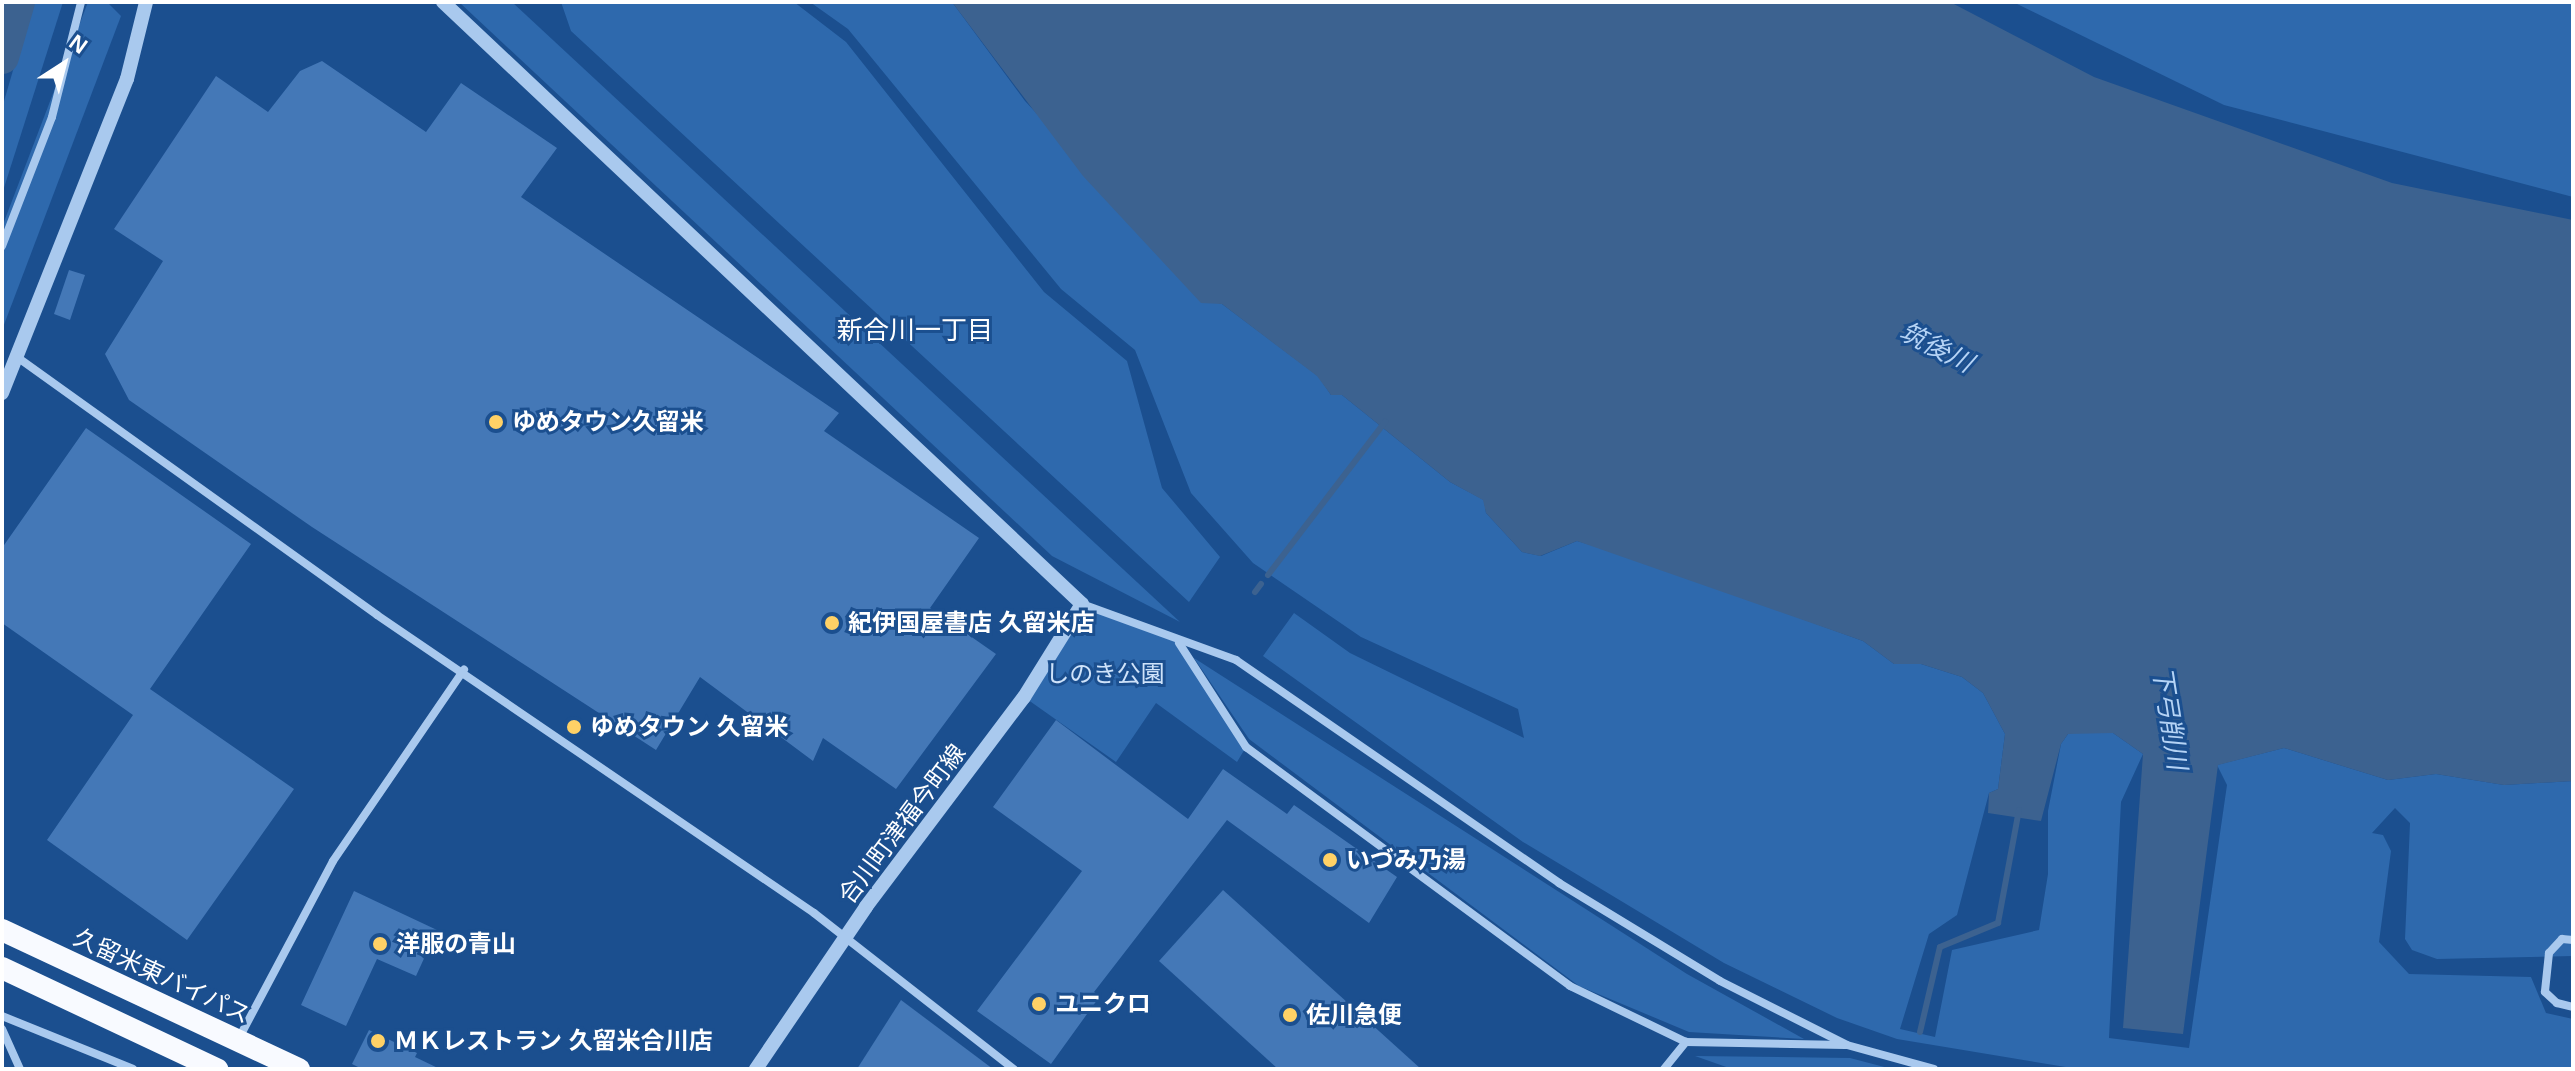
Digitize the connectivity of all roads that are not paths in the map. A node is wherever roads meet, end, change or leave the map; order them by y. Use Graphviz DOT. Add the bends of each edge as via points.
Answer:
graph roads {
  1 [pos="81,2"];
  2 [pos="146,2"];
  3 [pos="443,2"];
  4 [pos="2,246"];
  5 [pos="17,357"];
  6 [pos="2,393"];
  7 [pos="1082,604"];
  8 [pos="1178,642"];
  9 [pos="464,670"];
  10 [pos="2,930"];
  11 [pos="846,938"];
  12 [pos="2573,940"];
  13 [pos="2,968"];
  14 [pos="2573,1007"];
  15 [pos="2,1016"];
  16 [pos="2,1029"];
  17 [pos="238,1040"];
  18 [pos="1686,1042"];
  19 [pos="1847,1045"];
  20 [pos="20,1069"];
  21 [pos="133,1069"];
  22 [pos="217,1069"];
  23 [pos="299,1069"];
  24 [pos="756,1069"];
  25 [pos="1014,1069"];
  26 [pos="1664,1069"];
  27 [pos="1934,1069"];
  1 -- 4 [label="street" via="52,117"];
  2 -- 5 [label="street" via="127,79"];
  3 -- 7 [label="street"];
  5 -- 6 [label="street"];
  5 -- 9 [label="street" via="366,607"];
  7 -- 8 [label="street"];
  7 -- 11 [label="street, 合川町津福今町線" via="1024,697"];
  8 -- 18 [label="street" via="1246,747 1570,986"];
  8 -- 19 [label="street" via="1236,660 1559,883 1720,981"];
  9 -- 11 [label="street"];
  9 -- 17 [label="street" via="333,861"];
  10 -- 17 [label="highway, 久留米東バイパス"];
  11 -- 24 [label="street, 合川町津福今町線"];
  11 -- 25 [label="street"];
  12 -- 14 [label="street" via="2562,939 2549,953 2545,992"];
  13 -- 22 [label="highway"];
  15 -- 21 [label="street"];
  16 -- 20 [label="street"];
  17 -- 23 [label="highway, 久留米東バイパス"];
  18 -- 19 [label="street"];
  18 -- 26 [label="street"];
  19 -- 27 [label="street"];
}
